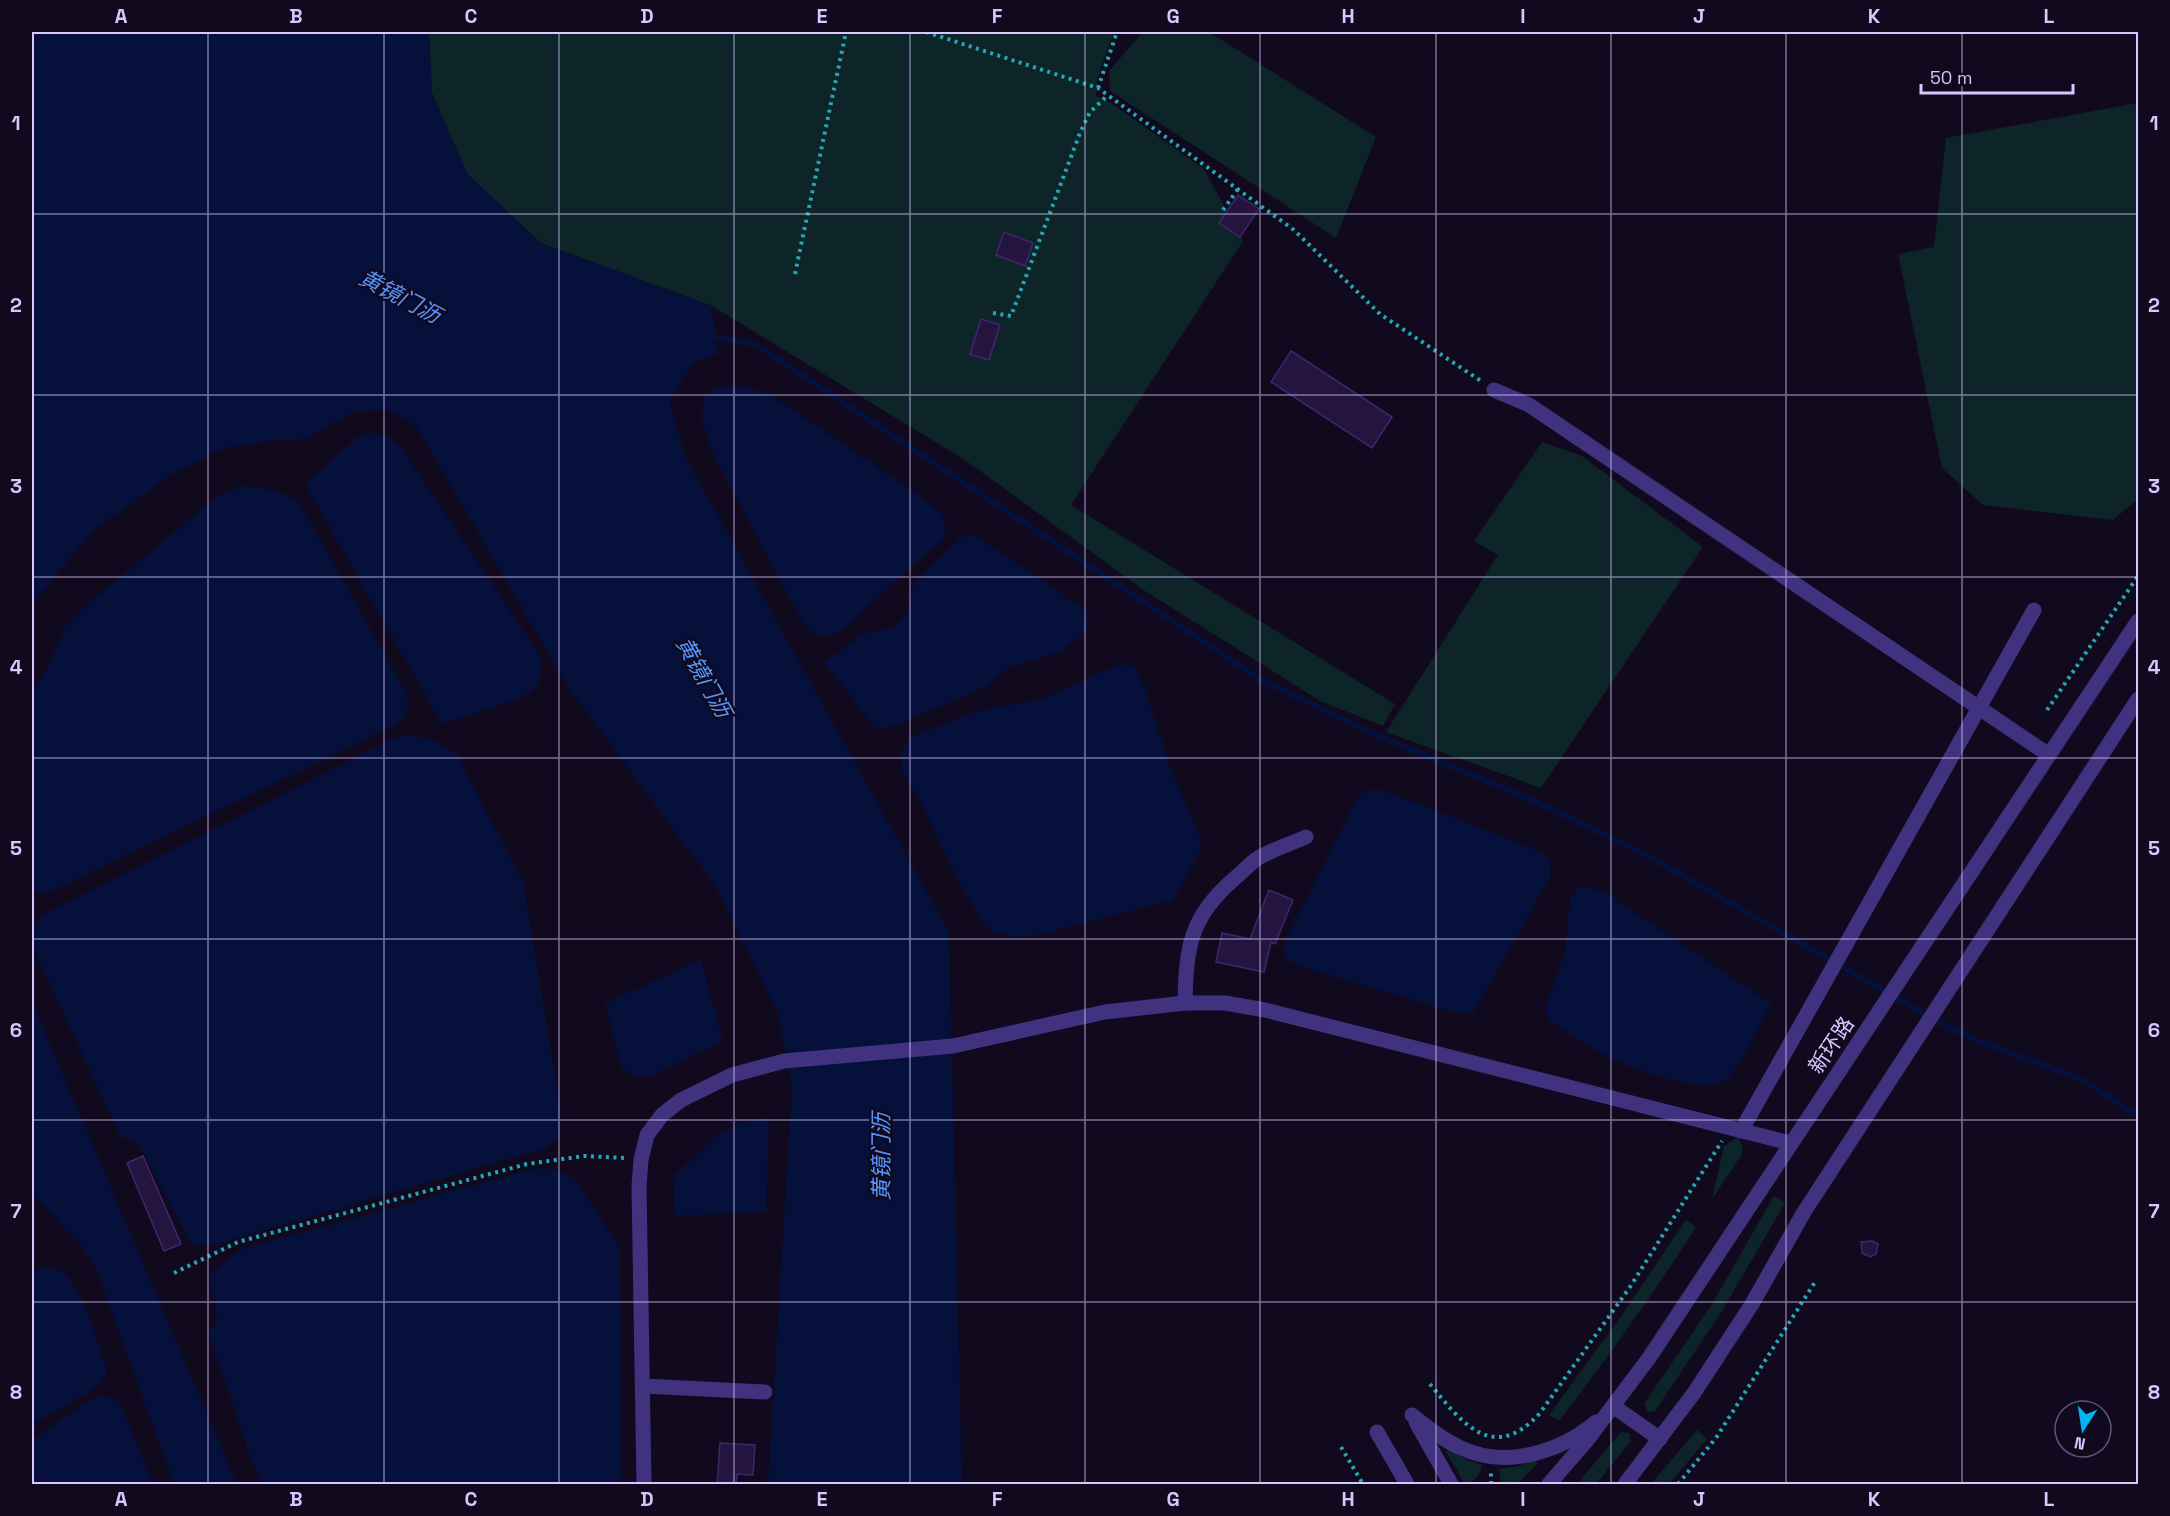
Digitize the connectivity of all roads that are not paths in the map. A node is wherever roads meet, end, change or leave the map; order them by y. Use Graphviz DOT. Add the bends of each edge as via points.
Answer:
graph roads {
  1 [pos="1494,390"];
  2 [pos="2034,610"];
  3 [pos="2139,621"];
  4 [pos="2139,699"];
  5 [pos="1979,708"];
  6 [pos="2049,755"];
  7 [pos="1306,837"];
  8 [pos="1185,1003"];
  9 [pos="1736,1129"];
  10 [pos="1790,1143"];
  11 [pos="643,1386"];
  12 [pos="765,1392"];
  13 [pos="1613,1406"];
  14 [pos="1377,1432"];
  15 [pos="1660,1439"];
  16 [pos="645,1485"];
  17 [pos="1407,1485"];
  18 [pos="1451,1485"];
  19 [pos="1549,1485"];
  20 [pos="1625,1485"];
  1 -- 5 [label="street" via="1529,405"];
  2 -- 5 [label="street"];
  3 -- 6 [label="street, 新环路"];
  4 -- 15 [label="street" via="1804,1212 1752,1304"];
  5 -- 6 [label="street"];
  5 -- 9 [label="street"];
  6 -- 10 [label="street, 新环路"];
  7 -- 8 [label="street" via="1256,860 1215,896 1198,919 1189,946"];
  8 -- 9 [label="street" via="1225,1003 1265,1010"];
  8 -- 11 [label="street" via="1105,1012 953,1046 784,1061 732,1075 681,1100 662,1115 647,1136 640,1160"];
  9 -- 10 [label="street"];
  10 -- 13 [label="street, 新环路" via="1650,1358"];
  11 -- 12 [label="street"];
  11 -- 16 [label="street"];
  13 -- 15 [label="street"];
  13 -- 18 [label="street" via="1569,1440 1522,1456 1491,1457 1462,1449 1412,1415"];
  13 -- 19 [label="street, 新环路"];
  14 -- 17 [label="street"];
  15 -- 20 [label="street"];
}
